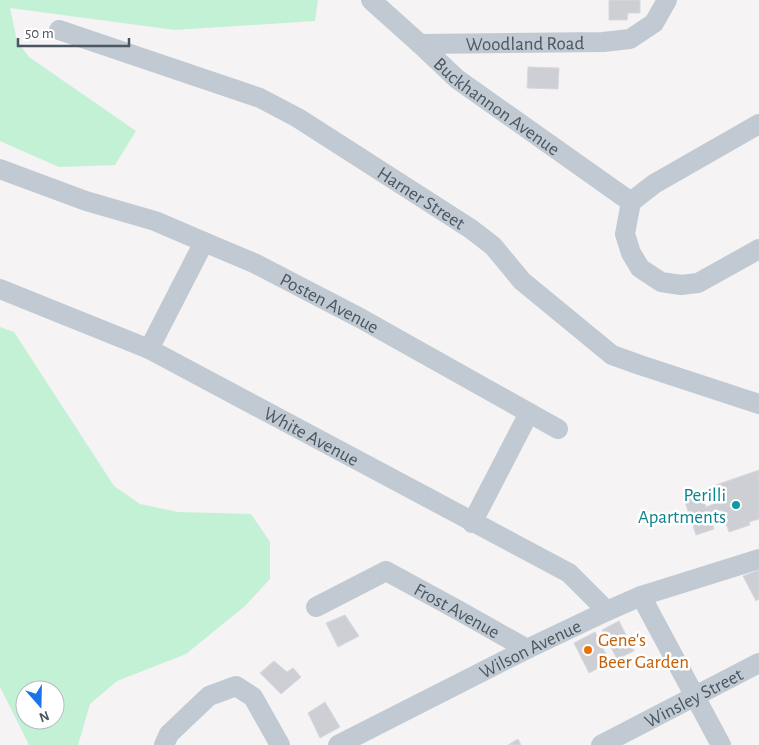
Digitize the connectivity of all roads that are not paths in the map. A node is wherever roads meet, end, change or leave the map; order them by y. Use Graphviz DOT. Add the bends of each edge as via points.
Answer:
graph roads {
  1 [pos="371,0"];
  2 [pos="667,0"];
  3 [pos="59,30"];
  4 [pos="420,44"];
  5 [pos="759,124"];
  6 [pos="0,169"];
  7 [pos="631,202"];
  8 [pos="204,242"];
  9 [pos="759,248"];
  10 [pos="0,289"];
  11 [pos="149,349"];
  12 [pos="759,404"];
  13 [pos="529,414"];
  14 [pos="558,430"];
  15 [pos="472,523"];
  16 [pos="759,559"];
  17 [pos="641,596"];
  18 [pos="316,607"];
  19 [pos="607,611"];
  20 [pos="527,649"];
  21 [pos="759,663"];
  22 [pos="695,697"];
  23 [pos="164,745"];
  24 [pos="280,745"];
  25 [pos="338,745"];
  26 [pos="601,745"];
  27 [pos="720,745"];
  1 -- 4 [label="street, Buckhannon Avenue"];
  2 -- 4 [label="street, Woodland Road" via="654,23 630,39"];
  3 -- 12 [label="street, Harner Street" via="260,98 298,118 494,246 522,281 612,355"];
  4 -- 7 [label="street, Buckhannon Avenue" via="457,80"];
  5 -- 7 [label="street" via="654,184"];
  6 -- 8 [label="street, Posten Avenue" via="86,201 155,220"];
  7 -- 9 [label="street" via="625,234 631,253 640,268 662,282 698,283"];
  8 -- 11 [label="street"];
  8 -- 13 [label="street, Posten Avenue" via="254,263 360,318"];
  10 -- 11 [label="street, White Avenue"];
  11 -- 15 [label="street, White Avenue"];
  13 -- 14 [label="street, Posten Avenue"];
  13 -- 15 [label="street"];
  15 -- 19 [label="street, White Avenue" via="569,573"];
  16 -- 17 [label="street, Wilson Avenue"];
  17 -- 19 [label="street, Wilson Avenue"];
  17 -- 22 [label="street"];
  18 -- 20 [label="street, Frost Avenue" via="386,572"];
  19 -- 20 [label="street, Wilson Avenue"];
  20 -- 25 [label="street, Wilson Avenue"];
  21 -- 22 [label="street, Winsley Street"];
  22 -- 26 [label="street, Winsley Street"];
  22 -- 27 [label="street"];
  23 -- 24 [label="street" via="169,734 209,696 236,686 253,696"];
}
